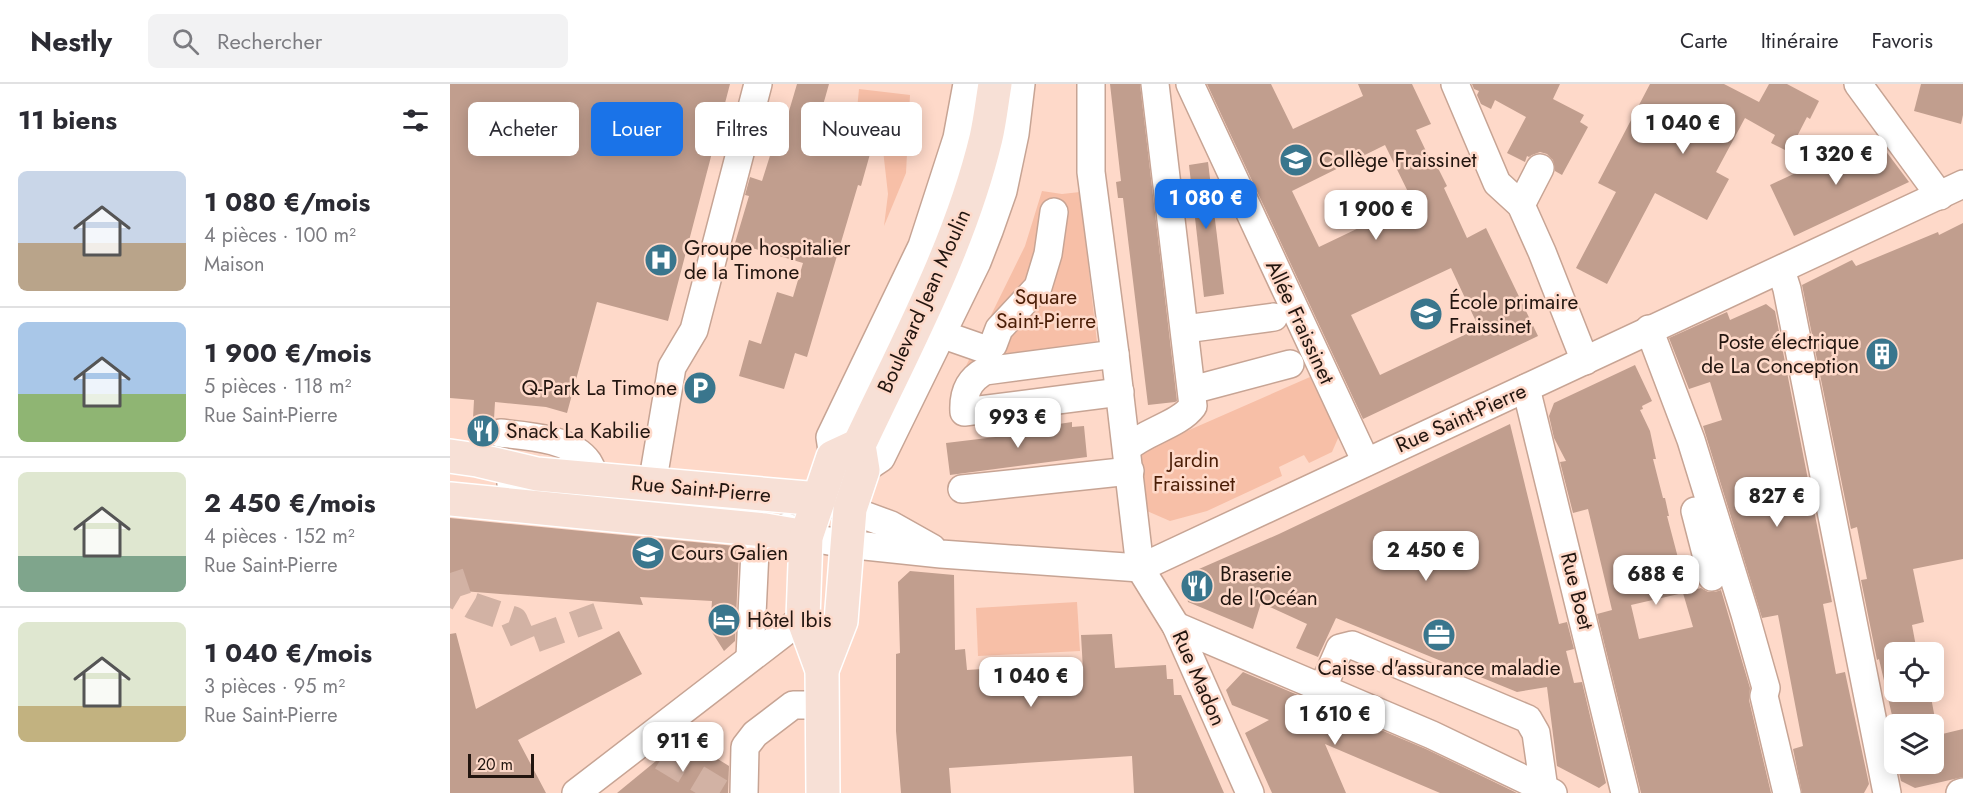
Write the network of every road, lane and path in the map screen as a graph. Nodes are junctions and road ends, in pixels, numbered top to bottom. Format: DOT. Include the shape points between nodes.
graph roads {
  1 [pos="758,84"];
  2 [pos="967,84"];
  3 [pos="995,84"];
  4 [pos="1021,84"];
  5 [pos="1090,84"];
  6 [pos="1155,84"];
  7 [pos="1190,84"];
  8 [pos="1455,84"];
  9 [pos="1858,84"];
  10 [pos="1540,168"];
  11 [pos="1951,189"];
  12 [pos="1521,205"];
  13 [pos="1054,212"];
  14 [pos="1781,270"];
  15 [pos="1274,317"];
  16 [pos="1185,329"];
  17 [pos="941,334"];
  18 [pos="1651,334"];
  19 [pos="1115,354"];
  20 [pos="1585,361"];
  21 [pos="1290,364"];
  22 [pos="1527,388"];
  23 [pos="1192,390"];
  24 [pos="1120,392"];
  25 [pos="500,433"];
  26 [pos="450,456"];
  27 [pos="852,457"];
  28 [pos="1128,459"];
  29 [pos="1366,462"];
  30 [pos="450,471"];
  31 [pos="596,479"];
  32 [pos="652,485"];
  33 [pos="962,489"];
  34 [pos="450,499"];
  35 [pos="819,499"];
  36 [pos="850,509"];
  37 [pos="756,529"];
  38 [pos="806,537"];
  39 [pos="846,544"];
  40 [pos="941,554"];
  41 [pos="1140,568"];
  42 [pos="1712,578"];
  43 [pos="803,618"];
  44 [pos="1176,626"];
  45 [pos="750,657"];
  46 [pos="822,670"];
  47 [pos="1323,687"];
  48 [pos="822,705"];
  49 [pos="1548,791"];
  50 [pos="576,793"];
  51 [pos="744,793"];
  52 [pos="823,793"];
  53 [pos="1250,793"];
  54 [pos="1625,793"];
  55 [pos="1788,793"];
  56 [pos="1887,793"];
  1 -- 32 [label="street" via="694,330 672,367"];
  2 -- 27 [label="street" via="957,138 925,236 830,436"];
  3 -- 27 [label="main road, Boulevard Jean Moulin" via="986,137 946,260"];
  4 -- 17 [label="street" via="1003,191 977,262"];
  5 -- 19 [label="street" via="1091,172"];
  6 -- 16 [label="street"];
  7 -- 29 [label="street, Allée Fraissinet"];
  8 -- 12 [label="street" via="1497,183"];
  9 -- 11 [label="street"];
  10 -- 12 [label="street"];
  11 -- 14 [label="street, Rue Saint-Pierre"];
  12 -- 20 [label="street"];
  13 -- 17 [label="street" via="1038,287 999,329 993,345 987,350"];
  14 -- 18 [label="street, Rue Saint-Pierre"];
  14 -- 56 [label="street"];
  15 -- 16 [label="street"];
  16 -- 23 [label="street"];
  17 -- 27 [label="street" via="881,458"];
  18 -- 20 [label="street, Rue Saint-Pierre"];
  18 -- 42 [label="street" via="1652,358"];
  18 -- 55 [label="street" via="1691,440 1746,614"];
  19 -- 24 [label="street"];
  19 -- 24 [label="street" via="984,371 967,387 964,412"];
  20 -- 22 [label="street, Rue Saint-Pierre"];
  21 -- 23 [label="street"];
  22 -- 29 [label="street, Rue Saint-Pierre"];
  22 -- 54 [label="street, Rue Boet"];
  23 -- 28 [label="street" via="1193,406 1187,414 1137,438"];
  24 -- 28 [label="street"];
  25 -- 31 [label="street" via="563,443 587,460"];
  26 -- 31 [label="main road, Rue Saint-Pierre" via="537,474"];
  27 -- 35 [label="main road, Boulevard Jean Moulin"];
  27 -- 36 [label="main road, Boulevard Jean Moulin"];
  28 -- 33 [label="street"];
  28 -- 41 [label="street"];
  29 -- 41 [label="street, Rue Saint-Pierre"];
  30 -- 38 [label="street" via="535,490 766,516"];
  31 -- 32 [label="main road, Rue Saint-Pierre"];
  32 -- 35 [label="main road, Rue Saint-Pierre"];
  34 -- 37 [label="main road, Rue Saint-Pierre"];
  35 -- 36 [label="street, Rue Saint-Pierre"];
  35 -- 38 [label="main road, Boulevard Jean Moulin"];
  36 -- 39 [label="main road, Boulevard Jean Moulin"];
  36 -- 40 [label="street, Rue Saint-Pierre" via="891,525"];
  37 -- 38 [label="main road, Rue Saint-Pierre"];
  37 -- 45 [label="street"];
  38 -- 39 [label="street, Rue Saint-Pierre"];
  38 -- 43 [label="main road, Boulevard Jean Moulin"];
  39 -- 40 [label="street, Rue Saint-Pierre"];
  39 -- 46 [label="main road, Boulevard Jean Moulin" via="841,621"];
  40 -- 41 [label="street, Rue Saint-Pierre"];
  41 -- 44 [label="street, Rue Madon"];
  43 -- 45 [label="street"];
  43 -- 46 [label="main road"];
  44 -- 47 [label="street"];
  44 -- 53 [label="street, Rue Madon"];
  45 -- 50 [label="street" via="658,746"];
  46 -- 48 [label="main road"];
  47 -- 49 [label="street"];
  47 -- 49 [label="street" via="1340,648 1352,645 1528,719 1536,733"];
  48 -- 51 [label="street" via="793,705 755,734 745,747"];
  48 -- 52 [label="main road"];
}
